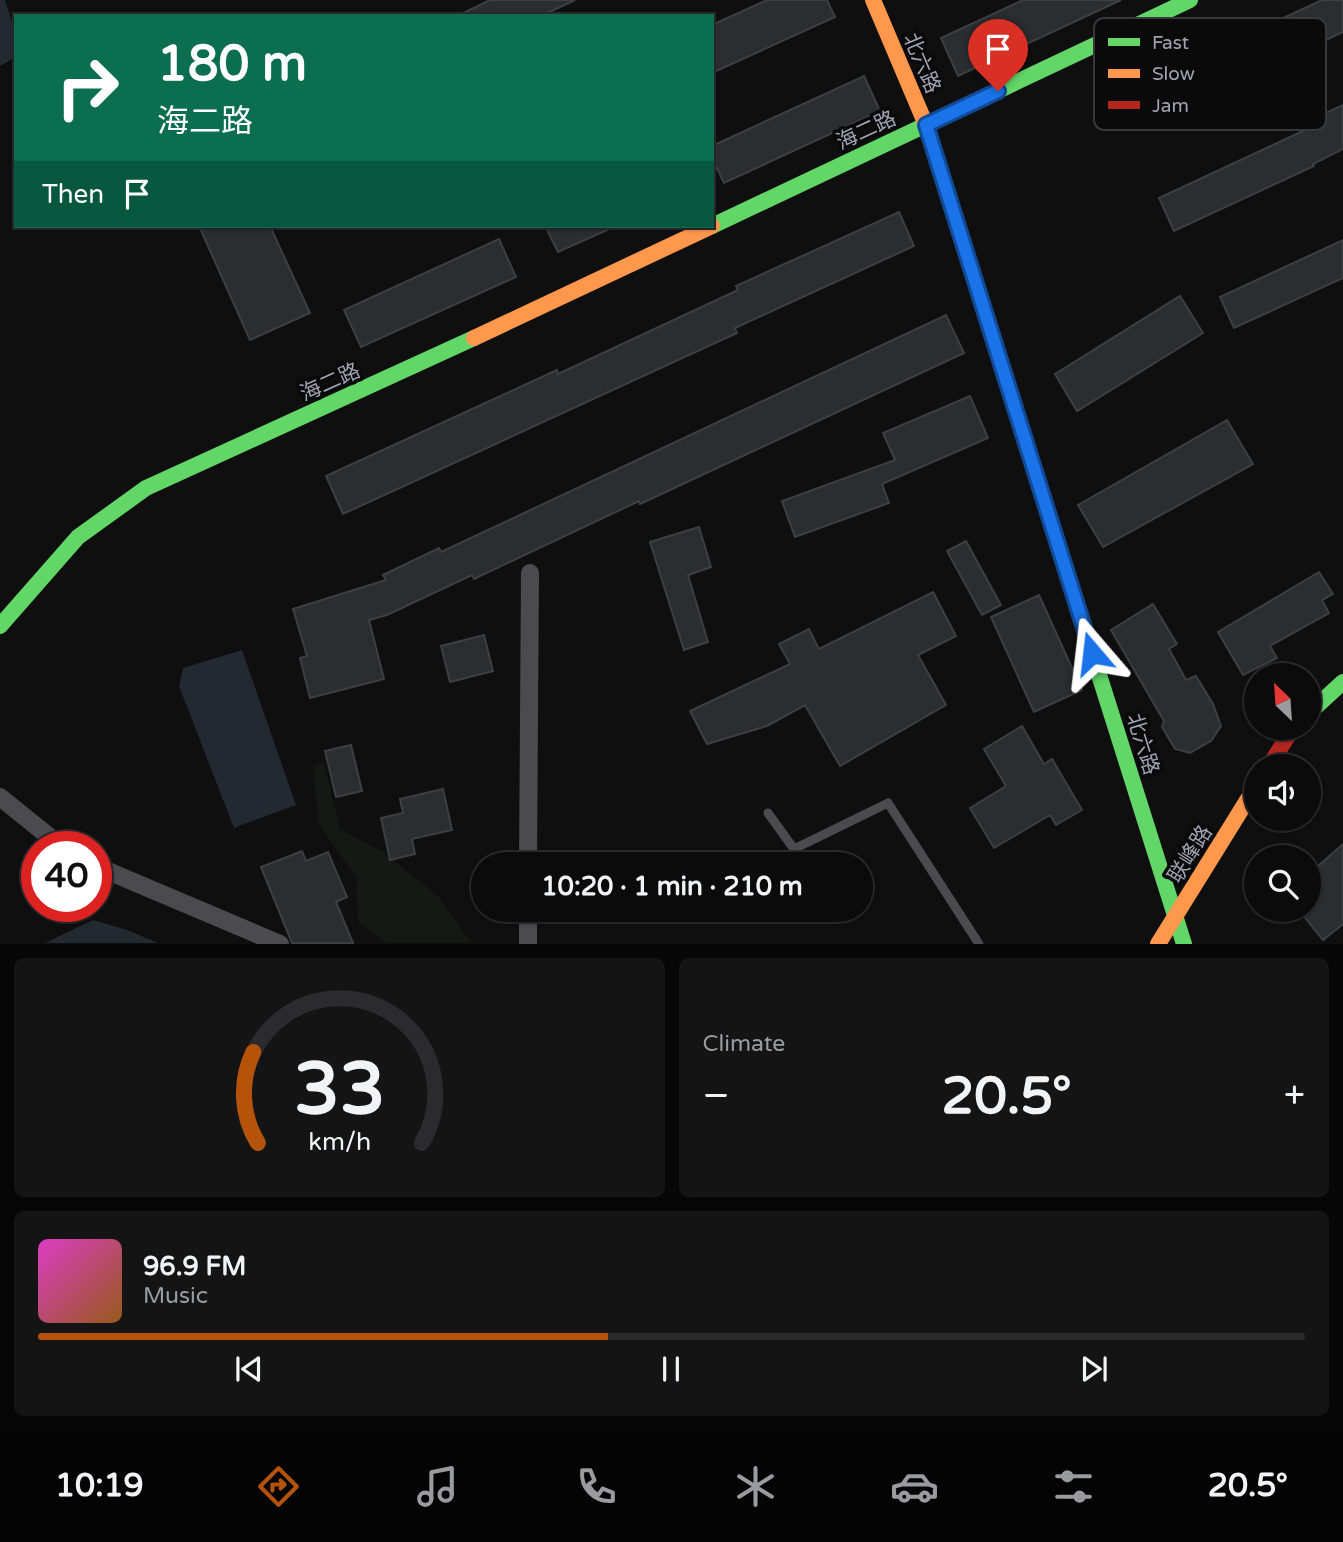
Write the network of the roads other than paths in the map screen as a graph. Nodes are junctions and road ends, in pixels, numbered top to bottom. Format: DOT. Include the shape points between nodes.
graph roads {
  1 [pos="873,0"];
  2 [pos="1190,0"];
  3 [pos="1152,18"];
  4 [pos="1094,45"];
  5 [pos="926,125"];
  6 [pos="714,225"];
  7 [pos="708,228"];
  8 [pos="530,573"];
  9 [pos="0,626"];
  10 [pos="1343,682"];
  11 [pos="1321,702"];
  12 [pos="0,797"];
  13 [pos="1244,805"];
  14 [pos="768,813"];
  15 [pos="42,831"];
  16 [pos="528,852"];
  17 [pos="112,873"];
  18 [pos="1175,916"];
  19 [pos="528,922"];
  20 [pos="280,943"];
  21 [pos="528,943"];
  22 [pos="979,943"];
  23 [pos="1158,943"];
  24 [pos="1184,943"];
  1 -- 5 [label="street, 北六路"];
  2 -- 3 [label="street, 海二路"];
  4 -- 5 [label="street, 海二路"];
  5 -- 6 [label="street, 海二路"];
  5 -- 18 [label="street, 北六路"];
  7 -- 9 [label="street, 海二路" via="146,488 78,537"];
  8 -- 16 [label="street"];
  10 -- 11 [label="street"];
  12 -- 15 [label="street"];
  13 -- 18 [label="street, 联峰路"];
  14 -- 22 [label="lane" via="794,849 888,803"];
  17 -- 20 [label="street"];
  18 -- 23 [label="street, 联峰路"];
  18 -- 24 [label="street, 北六路"];
  19 -- 21 [label="street"];
}
